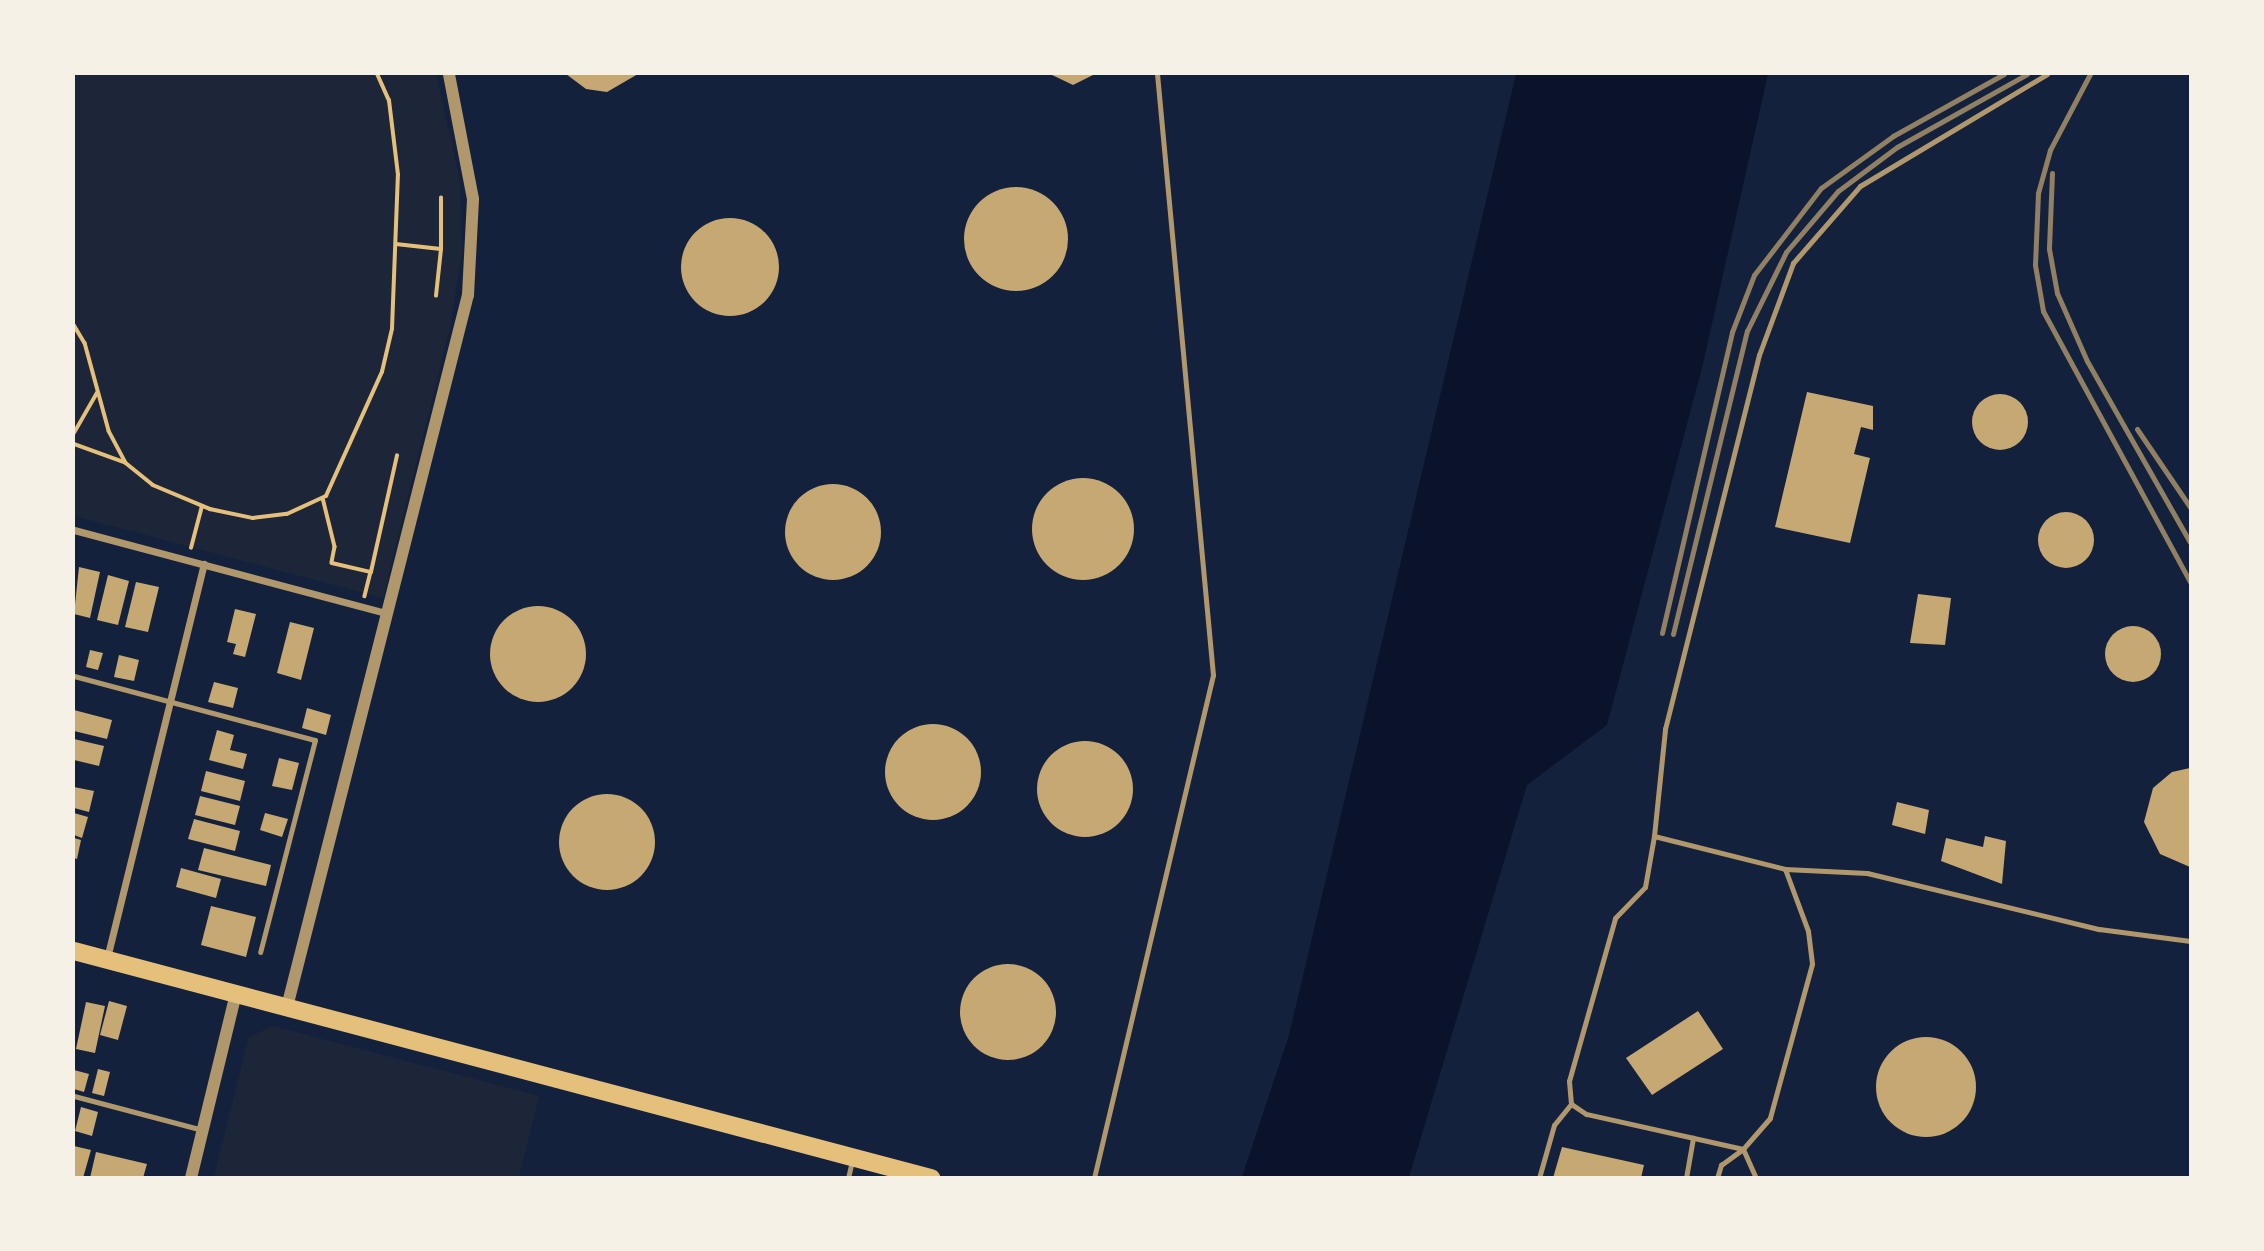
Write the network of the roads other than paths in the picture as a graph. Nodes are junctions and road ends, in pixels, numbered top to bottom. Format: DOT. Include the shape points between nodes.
graph roads {
  1 [pos="449,74"];
  2 [pos="1157,74"];
  3 [pos="2047,74"];
  4 [pos="74,530"];
  5 [pos="204,564"];
  6 [pos="390,614"];
  7 [pos="74,676"];
  8 [pos="171,702"];
  9 [pos="1654,836"];
  10 [pos="1785,869"];
  11 [pos="2190,941"];
  12 [pos="74,951"];
  13 [pos="260,952"];
  14 [pos="107,960"];
  15 [pos="236,994"];
  16 [pos="287,1007"];
  17 [pos="74,1096"];
  18 [pos="1571,1104"];
  19 [pos="203,1130"];
  20 [pos="1693,1138"];
  21 [pos="1744,1149"];
  22 [pos="853,1157"];
  23 [pos="191,1178"];
  24 [pos="848,1178"];
  25 [pos="931,1178"];
  26 [pos="1094,1178"];
  27 [pos="1539,1178"];
  28 [pos="1686,1178"];
  29 [pos="1717,1178"];
  30 [pos="1756,1178"];
  1 -- 6 [label="street" via="473,199 470,284"];
  2 -- 26 [label="lane" via="1213,675"];
  3 -- 9 [label="lane" via="1860,186 1793,263 1759,355 1665,729"];
  4 -- 5 [label="street"];
  5 -- 6 [label="street"];
  5 -- 8 [label="street"];
  6 -- 16 [label="street"];
  7 -- 8 [label="lane"];
  8 -- 13 [label="lane" via="315,740"];
  8 -- 14 [label="street"];
  9 -- 10 [label="lane"];
  9 -- 18 [label="lane" via="1645,887 1615,918 1569,1081"];
  10 -- 11 [label="lane" via="1867,873 2099,929"];
  10 -- 21 [label="lane" via="1808,931 1812,964 1770,1118"];
  12 -- 14 [label="main road"];
  14 -- 15 [label="main road"];
  15 -- 16 [label="main road"];
  15 -- 19 [label="street"];
  16 -- 22 [label="main road"];
  17 -- 19 [label="lane"];
  18 -- 20 [label="lane" via="1586,1114"];
  18 -- 27 [label="lane" via="1554,1125"];
  19 -- 23 [label="street"];
  20 -- 21 [label="lane"];
  20 -- 28 [label="lane"];
  21 -- 29 [label="lane" via="1721,1166"];
  21 -- 30 [label="lane"];
  22 -- 24 [label="lane"];
  22 -- 25 [label="main road"];
}
